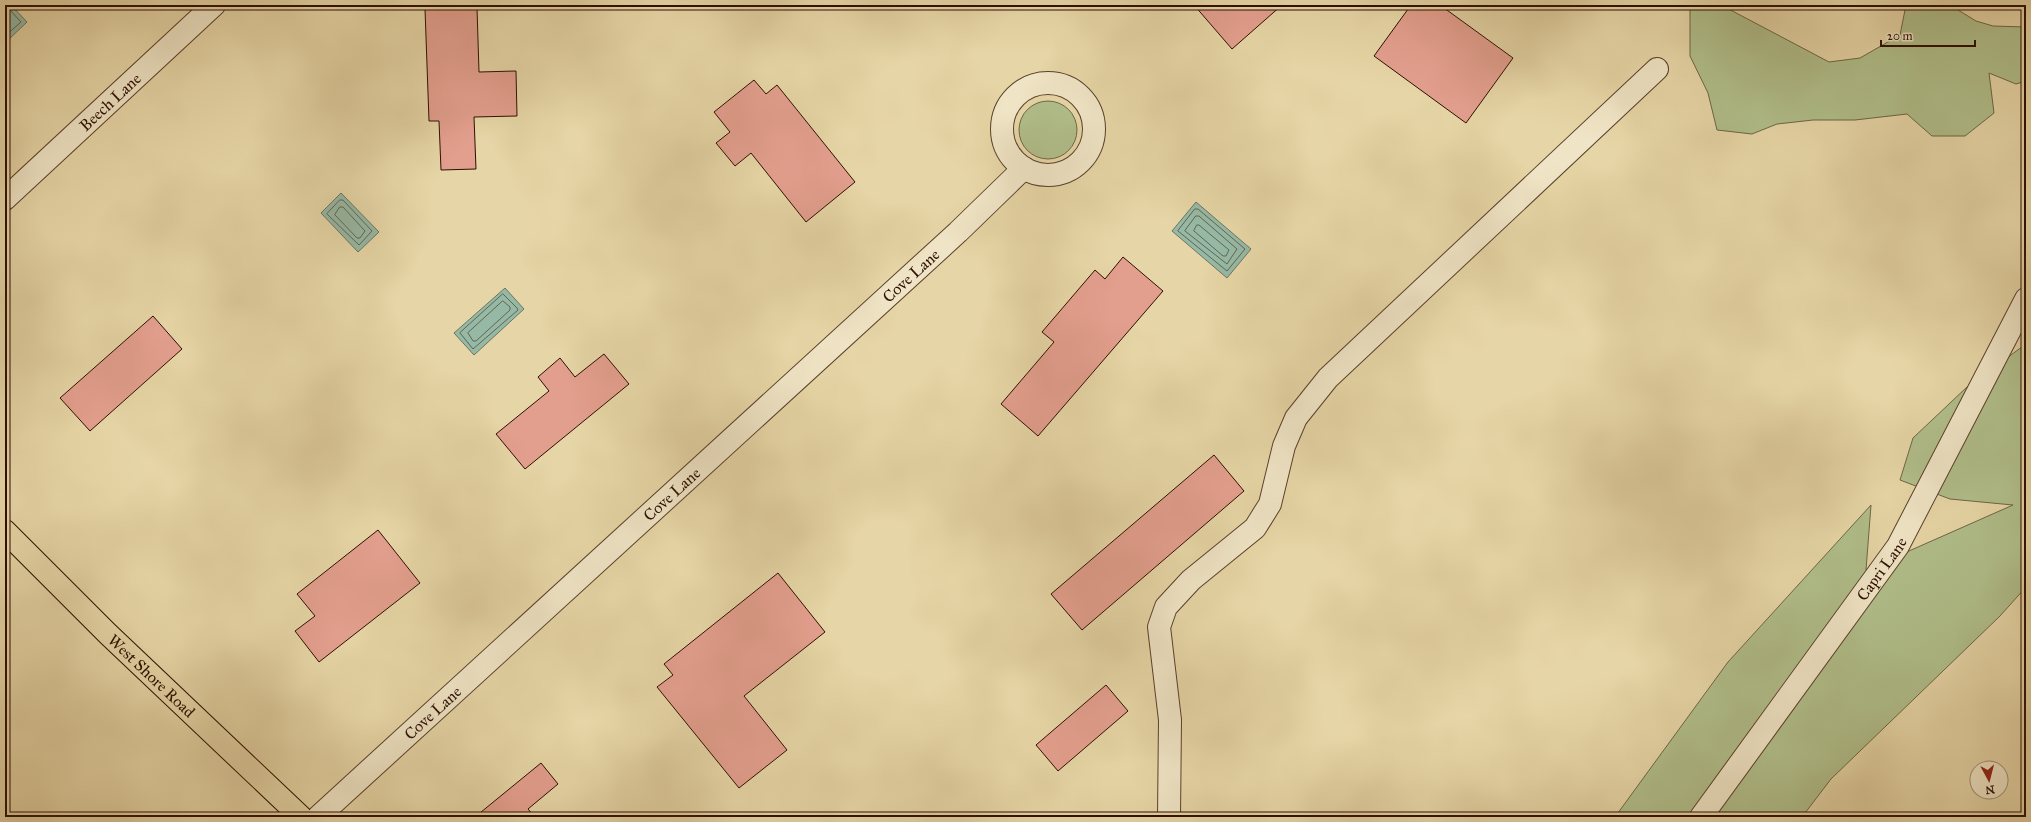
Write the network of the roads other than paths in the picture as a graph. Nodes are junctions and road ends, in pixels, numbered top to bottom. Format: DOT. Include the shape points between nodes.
graph roads {
  1 [pos="214,5"];
  2 [pos="1657,69"];
  3 [pos="1024,168"];
  4 [pos="5,199"];
  5 [pos="2026,299"];
  6 [pos="5,531"];
  7 [pos="301,817"];
  8 [pos="318,817"];
  9 [pos="1169,817"];
  10 [pos="1701,817"];
  1 -- 4 [label="street, Beech Lane"];
  2 -- 9 [label="street" via="1328,378 1296,418 1284,446 1270,504 1254,528 1191,580 1166,607 1159,627 1170,720"];
  3 -- 3 [label="street" via="1038,174 1054,175 1069,170 1081,161 1090,148 1094,134 1093,118 1087,104 1076,92 1048,83 1034,85 1020,92 1010,103 1003,117 1002,132 1005,146 1012,159"];
  3 -- 8 [label="street, Cove Lane" via="952,237"];
  5 -- 10 [label="street, Capri Lane" via="1898,546"];
  6 -- 7 [label="main road, West Shore Road" via="114,640"];
}
